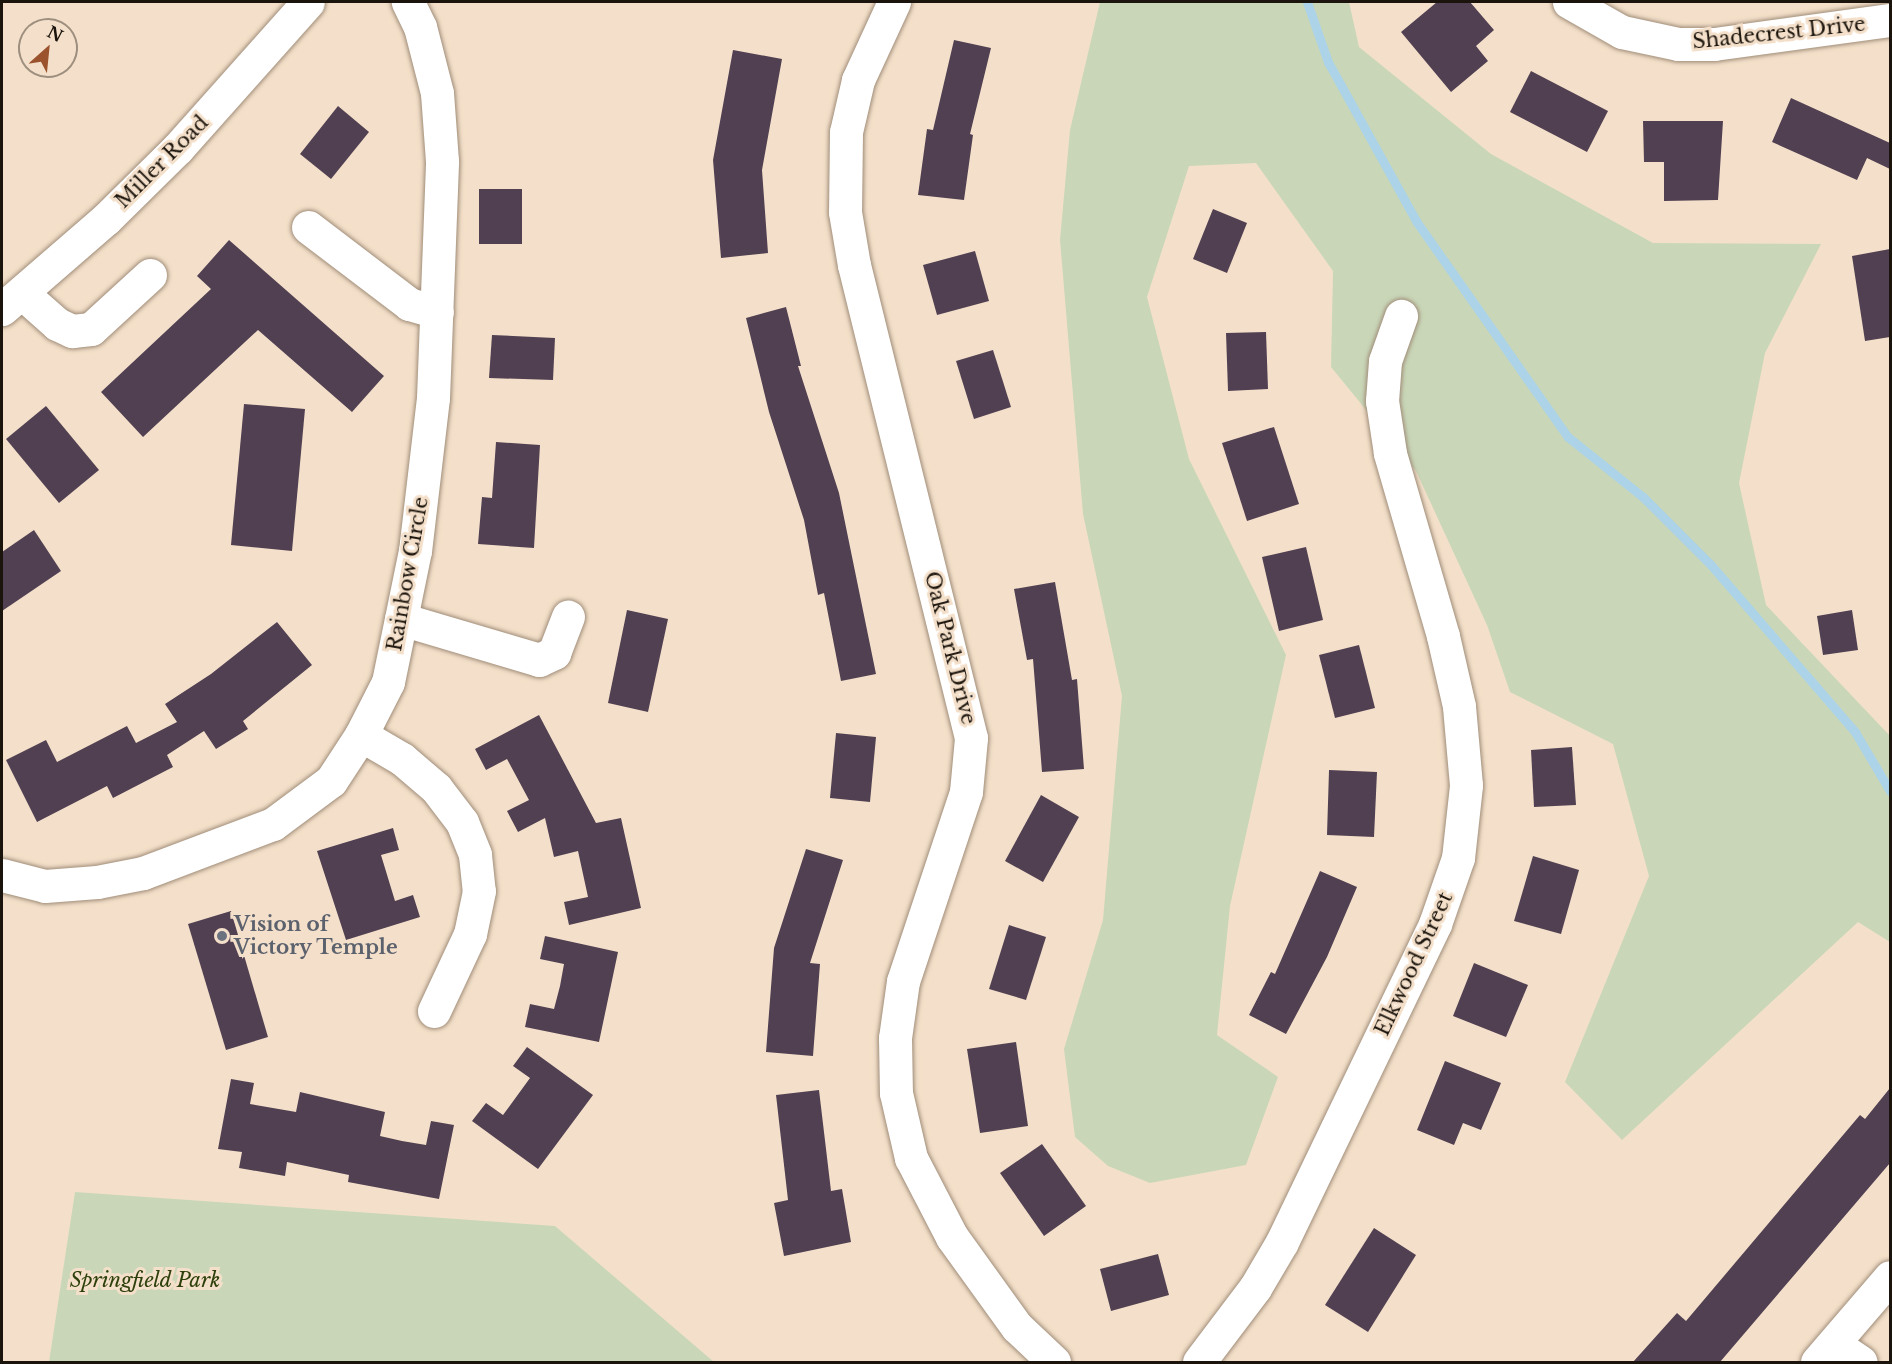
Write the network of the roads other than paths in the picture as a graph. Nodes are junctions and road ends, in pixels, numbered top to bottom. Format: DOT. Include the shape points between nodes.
graph roads {
  1 [pos="308,2"];
  2 [pos="408,2"];
  3 [pos="894,2"];
  4 [pos="1569,2"];
  5 [pos="1890,20"];
  6 [pos="308,227"];
  7 [pos="150,274"];
  8 [pos="12,301"];
  9 [pos="436,312"];
  10 [pos="1401,316"];
  11 [pos="567,617"];
  12 [pos="401,619"];
  13 [pos="361,735"];
  14 [pos="2,875"];
  15 [pos="434,1011"];
  16 [pos="1890,1277"];
  17 [pos="1825,1353"];
  18 [pos="1054,1362"];
  19 [pos="1199,1362"];
  20 [pos="1861,1362"];
  1 -- 8 [label="street, Miller Road" via="178,148"];
  2 -- 9 [label="street, Rainbow Circle" via="429,56 441,124"];
  3 -- 18 [label="street, Oak Park Drive" via="858,80 846,132 844,212 971,738 966,792 903,981 895,1038 896,1093 911,1158 952,1237 1017,1327"];
  4 -- 5 [label="street, Shadecrest Drive" via="1622,32 1678,44 1714,44"];
  6 -- 9 [label="street" via="409,304"];
  7 -- 8 [label="street" via="91,329 72,331"];
  9 -- 12 [label="street, Rainbow Circle" via="432,410 415,551"];
  10 -- 19 [label="street, Elkwood Street" via="1385,361 1382,400 1390,453 1459,706 1466,785 1458,858 1435,924 1293,1220 1255,1288"];
  11 -- 12 [label="street" via="554,653 539,660"];
  12 -- 13 [label="street, Rainbow Circle" via="391,671"];
  13 -- 14 [label="street, Rainbow Circle" via="331,781 273,824 143,873 97,882 45,886"];
  13 -- 15 [label="street" via="402,759 436,788 462,822 475,855 479,891 470,934"];
  16 -- 17 [label="street"];
  17 -- 20 [label="street"];
}
